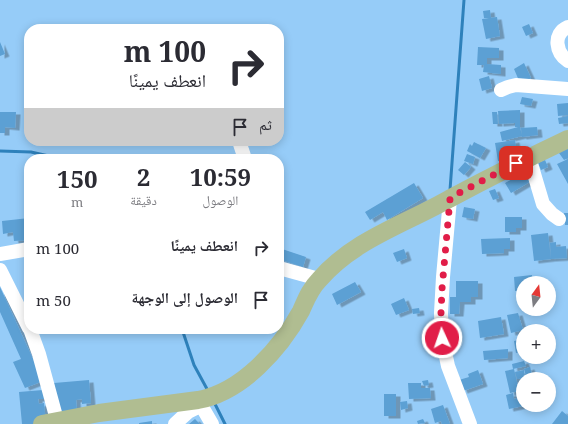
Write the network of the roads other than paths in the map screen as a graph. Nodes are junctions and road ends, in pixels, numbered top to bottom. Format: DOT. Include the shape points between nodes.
graph roads {
  1 [pos="568,27"];
  2 [pos="568,61"];
  3 [pos="568,89"];
  4 [pos="502,90"];
  5 [pos="568,139"];
  6 [pos="529,157"];
  7 [pos="450,199"];
  8 [pos="559,219"];
  9 [pos="24,250"];
  10 [pos="0,254"];
  11 [pos="284,269"];
  12 [pos="0,270"];
  13 [pos="319,279"];
  14 [pos="24,318"];
  15 [pos="32,334"];
  16 [pos="200,402"];
  17 [pos="49,422"];
  18 [pos="175,424"];
  19 [pos="212,424"];
  20 [pos="470,424"];
  1 -- 2 [label="street" via="560,33 557,44 558,51"];
  3 -- 4 [label="street" via="516,85"];
  5 -- 6 [label="main road"];
  6 -- 7 [label="main road"];
  6 -- 8 [label="street" via="543,204"];
  7 -- 13 [label="main road" via="359,246"];
  7 -- 20 [label="street" via="443,277 442,338 451,376"];
  9 -- 10 [label="street"];
  11 -- 13 [label="street"];
  12 -- 14 [label="street"];
  13 -- 16 [label="main road" via="273,352 228,389"];
  15 -- 17 [label="street" via="40,354"];
  16 -- 17 [label="main road" via="99,413"];
  16 -- 18 [label="street"];
  16 -- 19 [label="street"];
}
